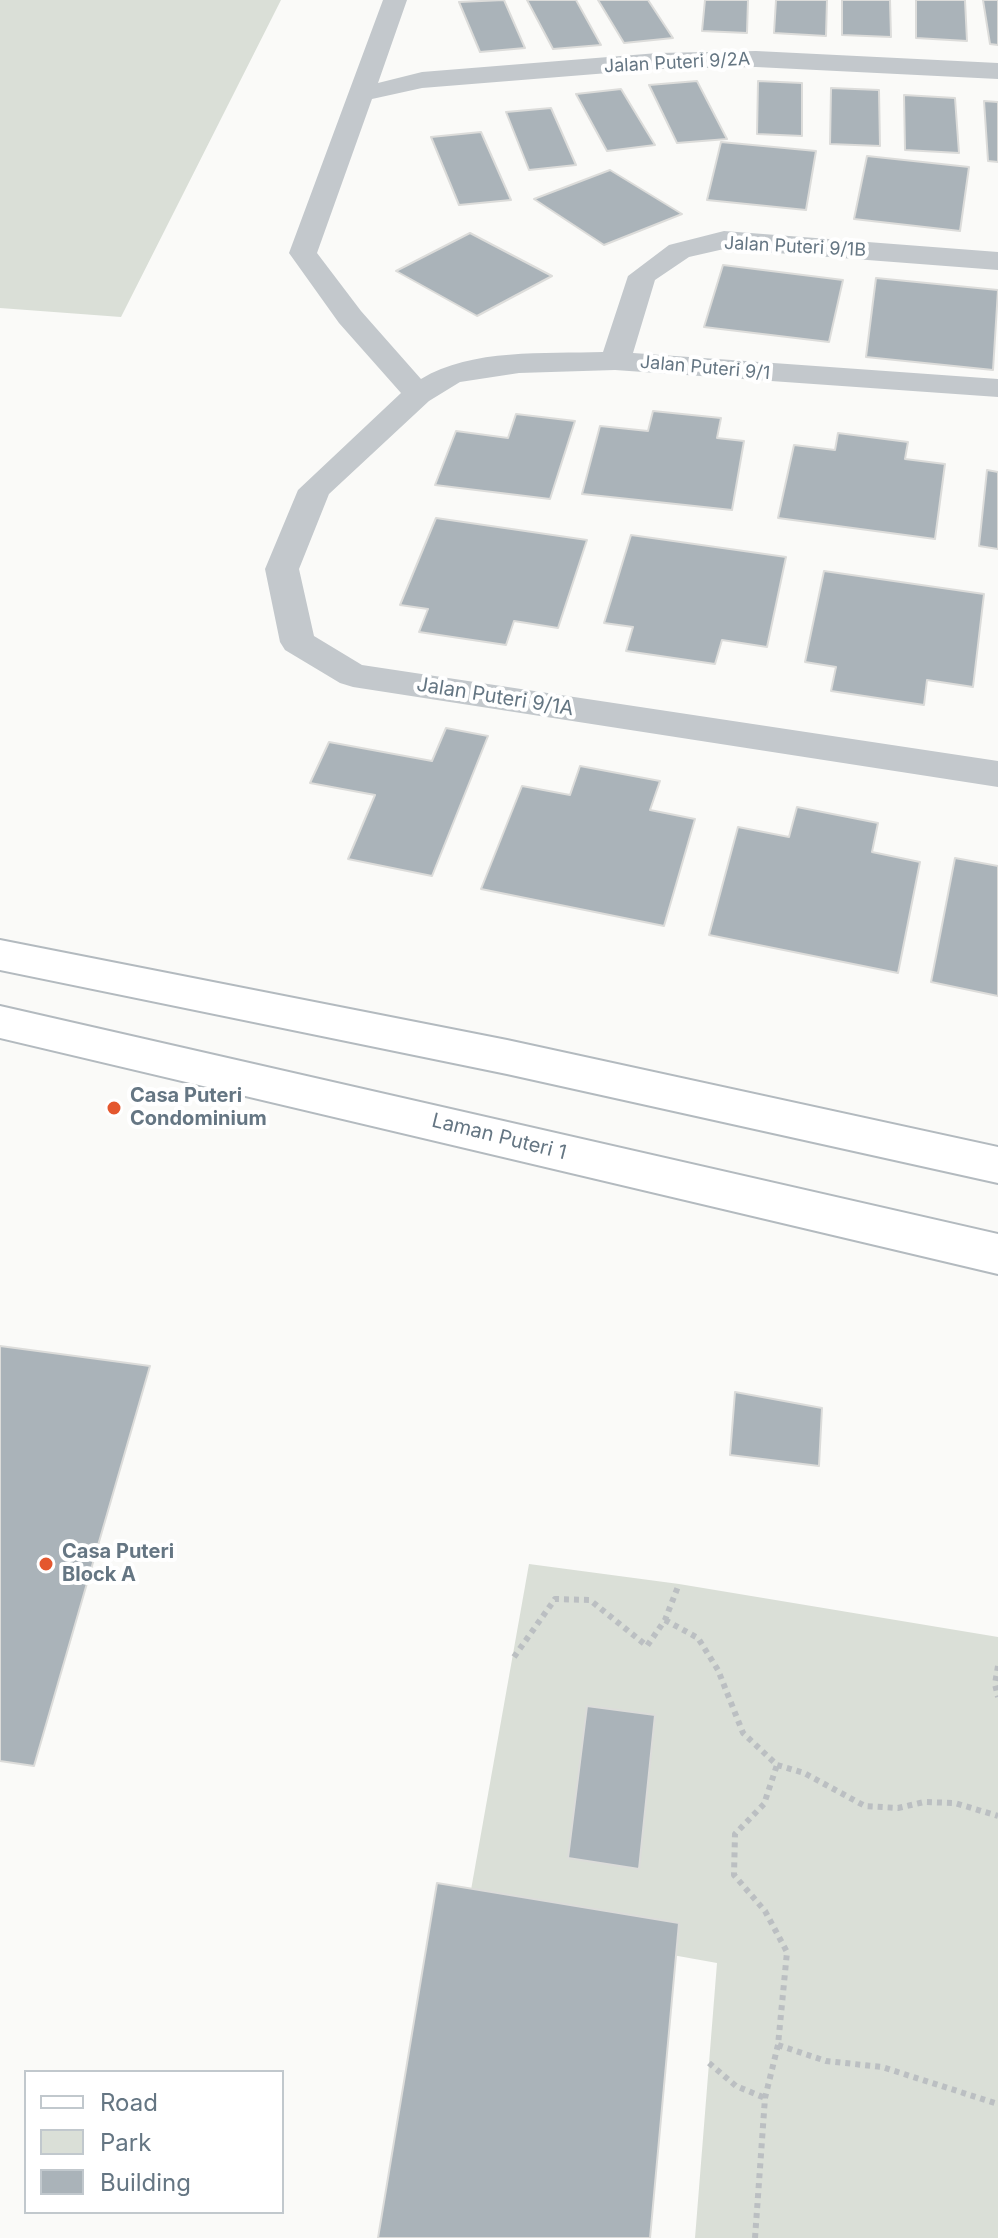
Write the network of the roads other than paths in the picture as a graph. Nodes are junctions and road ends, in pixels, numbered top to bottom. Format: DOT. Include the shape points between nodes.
graph roads {
  1 [pos="395,0"];
  2 [pos="998,71"];
  3 [pos="358,95"];
  4 [pos="998,261"];
  5 [pos="615,361"];
  6 [pos="998,388"];
  7 [pos="418,394"];
  8 [pos="998,774"];
  9 [pos="0,955"];
  10 [pos="0,1022"];
  11 [pos="998,1165"];
  12 [pos="998,1254"];
  1 -- 3 [label="street"];
  2 -- 3 [label="street, Jalan Puteri 9/2A" via="756,59 658,61 422,80"];
  3 -- 7 [label="street" via="303,253 350,317"];
  4 -- 5 [label="street, Jalan Puteri 9/1B" via="724,240 679,251 642,276"];
  5 -- 6 [label="street, Jalan Puteri 9/1"];
  5 -- 7 [label="street, Jalan Puteri 9/1" via="519,364 451,374"];
  7 -- 8 [label="street, Jalan Puteri 9/1A" via="314,490 282,569 298,642 353,675"];
  9 -- 11 [label="main road" via="507,1057"];
  10 -- 12 [label="main road, Laman Puteri 1"];
}
